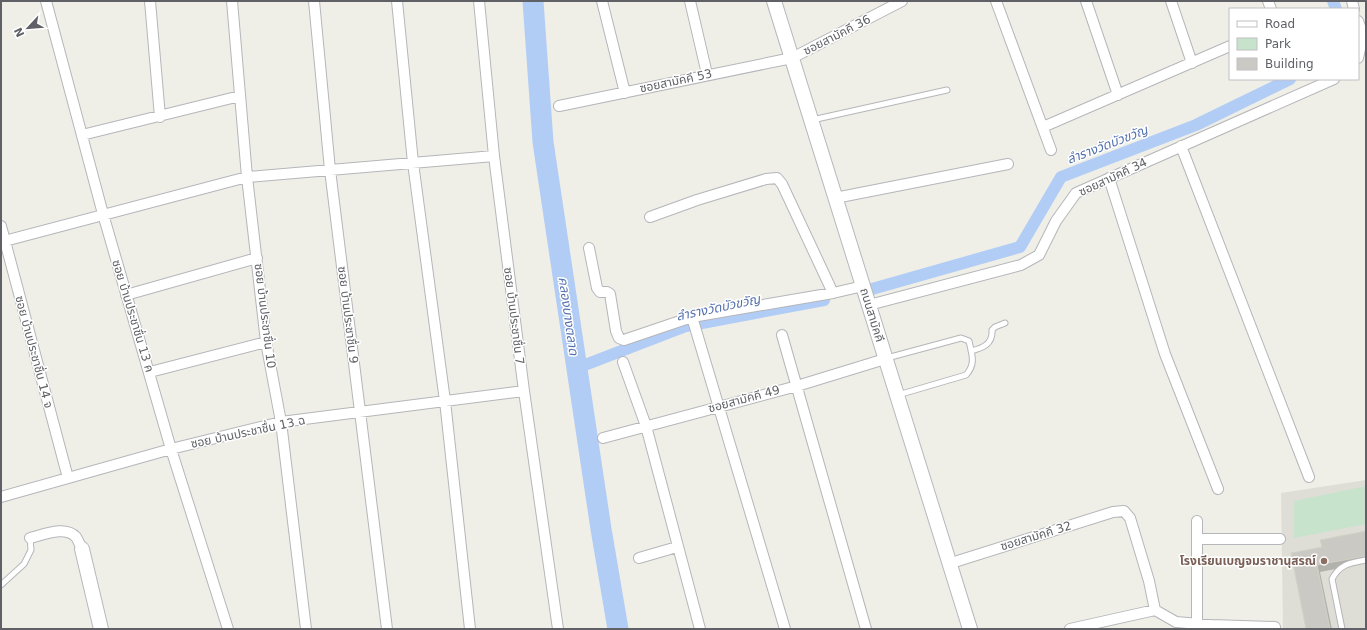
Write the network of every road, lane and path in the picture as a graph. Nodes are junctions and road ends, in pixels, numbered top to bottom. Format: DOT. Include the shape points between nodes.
graph roads {
  1 [pos="46,1"];
  2 [pos="150,1"];
  3 [pos="232,1"];
  4 [pos="314,1"];
  5 [pos="397,1"];
  6 [pos="480,1"];
  7 [pos="602,1"];
  8 [pos="690,1"];
  9 [pos="774,1"];
  10 [pos="902,1"];
  11 [pos="996,1"];
  12 [pos="1086,1"];
  13 [pos="1172,1"];
  14 [pos="1359,24"];
  15 [pos="1229,46"];
  16 [pos="1359,53"];
  17 [pos="792,58"];
  18 [pos="1192,63"];
  19 [pos="707,74"];
  20 [pos="1332,80"];
  21 [pos="947,90"];
  22 [pos="625,92"];
  23 [pos="1118,95"];
  24 [pos="240,96"];
  25 [pos="559,106"];
  26 [pos="160,117"];
  27 [pos="812,120"];
  28 [pos="1043,127"];
  29 [pos="82,135"];
  30 [pos="1181,146"];
  31 [pos="1051,150"];
  32 [pos="494,156"];
  33 [pos="413,163"];
  34 [pos="1008,164"];
  35 [pos="330,170"];
  36 [pos="247,177"];
  37 [pos="1109,178"];
  38 [pos="835,198"];
  39 [pos="103,214"];
  40 [pos="650,217"];
  41 [pos="1,226"];
  42 [pos="3,241"];
  43 [pos="589,248"];
  44 [pos="257,258"];
  45 [pos="863,286"];
  46 [pos="833,293"];
  47 [pos="126,295"];
  48 [pos="869,305"];
  49 [pos="692,318"];
  50 [pos="1005,323"];
  51 [pos="782,335"];
  52 [pos="266,342"];
  53 [pos="971,351"];
  54 [pos="885,359"];
  55 [pos="622,362"];
  56 [pos="150,372"];
  57 [pos="797,386"];
  58 [pos="524,391"];
  59 [pos="897,395"];
  60 [pos="445,401"];
  61 [pos="719,406"];
  62 [pos="361,412"];
  63 [pos="281,422"];
  64 [pos="646,426"];
  65 [pos="603,438"];
  66 [pos="171,449"];
  67 [pos="1309,477"];
  68 [pos="68,478"];
  69 [pos="1218,488"];
  70 [pos="1,496"];
  71 [pos="1197,521"];
  72 [pos="30,538"];
  73 [pos="1198,538"];
  74 [pos="1280,539"];
  75 [pos="677,548"];
  76 [pos="82,549"];
  77 [pos="639,558"];
  78 [pos="1366,560"];
  79 [pos="948,564"];
  80 [pos="1,585"];
  81 [pos="1155,610"];
  82 [pos="1197,624"];
  83 [pos="1275,626"];
  84 [pos="101,629"];
  85 [pos="228,629"];
  86 [pos="306,629"];
  87 [pos="387,629"];
  88 [pos="470,629"];
  89 [pos="558,629"];
  90 [pos="700,629"];
  91 [pos="785,629"];
  92 [pos="866,629"];
  93 [pos="970,629"];
  94 [pos="1070,629"];
  95 [pos="1342,629"];
  1 -- 29 [label="street, ซอย บ้านประชาชื่น 13 ค"];
  2 -- 26 [label="street"];
  3 -- 24 [label="street, ซอย บ้านประชาชื่น 10"];
  4 -- 35 [label="street, ซอย บ้านประชาชื่น 9"];
  5 -- 33 [label="street"];
  6 -- 32 [label="street, ซอย บ้านประชาชื่น 7"];
  7 -- 22 [label="street"];
  8 -- 19 [label="street"];
  9 -- 17 [label="main road, ถนนสามัคคี"];
  10 -- 17 [label="street, ซอยสามัคคี 36"];
  11 -- 28 [label="street"];
  12 -- 23 [label="street"];
  13 -- 18 [label="street"];
  14 -- 16 [label="street" via="1363,35"];
  15 -- 18 [label="street"];
  17 -- 19 [label="street, ซอยสามัคคี 53"];
  17 -- 27 [label="main road, ถนนสามัคคี"];
  18 -- 23 [label="street"];
  19 -- 22 [label="street, ซอยสามัคคี 53"];
  20 -- 30 [label="street, ซอยสามัคคี 34"];
  21 -- 27 [label="lane"];
  22 -- 25 [label="street, ซอยสามัคคี 53"];
  23 -- 28 [label="street"];
  24 -- 26 [label="street"];
  24 -- 36 [label="street, ซอย บ้านประชาชื่น 10"];
  26 -- 29 [label="street"];
  27 -- 38 [label="main road, ถนนสามัคคี"];
  28 -- 31 [label="street"];
  29 -- 39 [label="street, ซอย บ้านประชาชื่น 13 ค"];
  30 -- 37 [label="street, ซอยสามัคคี 34"];
  30 -- 67 [label="street"];
  32 -- 33 [label="street"];
  32 -- 58 [label="street, ซอย บ้านประชาชื่น 7"];
  33 -- 35 [label="street"];
  33 -- 60 [label="street"];
  34 -- 38 [label="street"];
  35 -- 36 [label="street"];
  35 -- 62 [label="street, ซอย บ้านประชาชื่น 9"];
  36 -- 39 [label="street"];
  36 -- 44 [label="street, ซอย บ้านประชาชื่น 10"];
  37 -- 48 [label="street, ซอยสามัคคี 34" via="1076,193 1056,221 1039,255 1021,265"];
  37 -- 69 [label="street" via="1165,354"];
  38 -- 45 [label="main road, ถนนสามัคคี"];
  39 -- 42 [label="street"];
  39 -- 47 [label="street, ซอย บ้านประชาชื่น 13 ค"];
  40 -- 46 [label="street" via="697,200 777,178"];
  41 -- 42 [label="street, ซอย บ้านประชาชื่น 14 จ"];
  42 -- 68 [label="street, ซอย บ้านประชาชื่น 14 จ"];
  43 -- 49 [label="street" via="597,288 600,292 610,294 619,338 624,340"];
  44 -- 47 [label="street"];
  44 -- 52 [label="street, ซอย บ้านประชาชื่น 10"];
  45 -- 46 [label="street"];
  45 -- 48 [label="main road, ถนนสามัคคี"];
  46 -- 49 [label="street"];
  47 -- 56 [label="street, ซอย บ้านประชาชื่น 13 ค"];
  48 -- 54 [label="main road, ถนนสามัคคี"];
  49 -- 61 [label="street"];
  50 -- 53 [label="lane" via="992,330 993,336 989,344"];
  51 -- 57 [label="street"];
  52 -- 56 [label="street"];
  52 -- 63 [label="street, ซอย บ้านประชาชื่น 10"];
  53 -- 54 [label="lane" via="968,341 961,338"];
  53 -- 59 [label="lane" via="974,361 966,376"];
  54 -- 57 [label="street, ซอยสามัคคี 49"];
  54 -- 59 [label="main road, ถนนสามัคคี"];
  55 -- 64 [label="street"];
  56 -- 66 [label="street, ซอย บ้านประชาชื่น 13 ค"];
  57 -- 61 [label="street, ซอยสามัคคี 49"];
  57 -- 92 [label="street"];
  58 -- 60 [label="street, ซอย บ้านประชาชื่น 13 ฉ"];
  58 -- 89 [label="street, ซอย บ้านประชาชื่น 7"];
  59 -- 79 [label="main road, ถนนสามัคคี"];
  60 -- 62 [label="street, ซอย บ้านประชาชื่น 13 ฉ"];
  60 -- 88 [label="street"];
  61 -- 64 [label="street, ซอยสามัคคี 49"];
  61 -- 91 [label="street"];
  62 -- 63 [label="street, ซอย บ้านประชาชื่น 13 ฉ"];
  62 -- 87 [label="street, ซอย บ้านประชาชื่น 9"];
  63 -- 66 [label="street, ซอย บ้านประชาชื่น 13 ฉ"];
  63 -- 86 [label="street, ซอย บ้านประชาชื่น 10"];
  64 -- 65 [label="street, ซอยสามัคคี 49"];
  64 -- 75 [label="street"];
  66 -- 68 [label="street, ซอย บ้านประชาชื่น 13 ฉ"];
  66 -- 85 [label="street, ซอย บ้านประชาชื่น 13 ค"];
  68 -- 70 [label="street, ซอย บ้านประชาชื่น 13 ฉ"];
  71 -- 73 [label="street"];
  72 -- 76 [label="street" via="56,531 68,533 75,537"];
  72 -- 80 [label="lane" via="31,550 24,564"];
  73 -- 74 [label="street"];
  73 -- 82 [label="street"];
  75 -- 77 [label="street"];
  75 -- 90 [label="street"];
  76 -- 84 [label="main road"];
  78 -- 95 [label="lane" via="1337,569 1332,578"];
  79 -- 81 [label="street, ซอยสามัคคี 32" via="1113,512 1124,511 1130,518"];
  79 -- 93 [label="main road, ถนนสามัคคี"];
  81 -- 82 [label="street" via="1176,622"];
  81 -- 94 [label="street"];
  82 -- 83 [label="street"];
}
